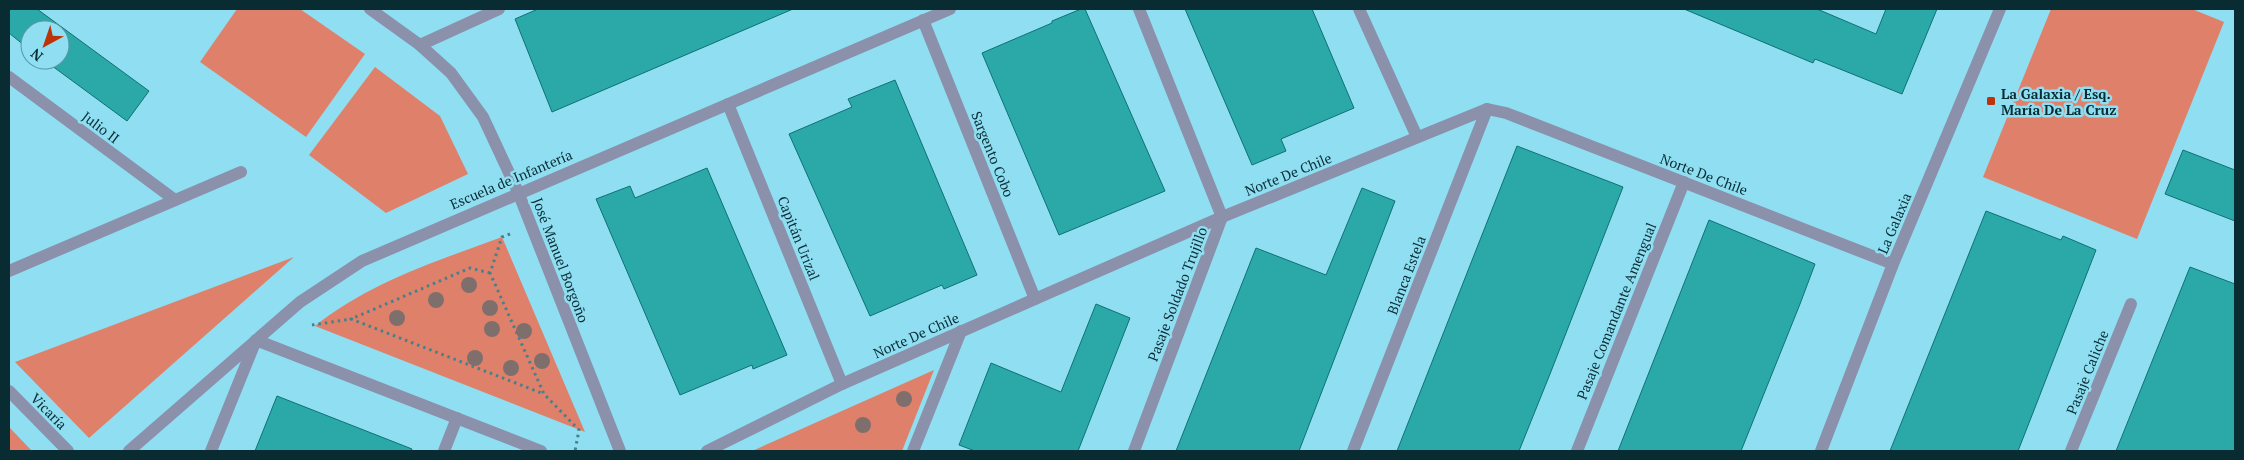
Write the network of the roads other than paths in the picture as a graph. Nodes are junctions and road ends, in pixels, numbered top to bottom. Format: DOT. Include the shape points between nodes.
graph roads {
  1 [pos="370,9"];
  2 [pos="499,9"];
  3 [pos="950,9"];
  4 [pos="1139,9"];
  5 [pos="1359,9"];
  6 [pos="2000,9"];
  7 [pos="923,20"];
  8 [pos="420,45"];
  9 [pos="9,77"];
  10 [pos="728,104"];
  11 [pos="1487,109"];
  12 [pos="1417,137"];
  13 [pos="241,172"];
  14 [pos="1684,182"];
  15 [pos="518,192"];
  16 [pos="175,200"];
  17 [pos="1222,217"];
  18 [pos="1894,264"];
  19 [pos="9,271"];
  20 [pos="1035,299"];
  21 [pos="2131,304"];
  22 [pos="961,331"];
  23 [pos="256,340"];
  24 [pos="842,384"];
  25 [pos="9,391"];
  26 [pos="457,418"];
  27 [pos="68,451"];
  28 [pos="129,451"];
  29 [pos="211,451"];
  30 [pos="444,451"];
  31 [pos="542,451"];
  32 [pos="620,451"];
  33 [pos="707,451"];
  34 [pos="913,451"];
  35 [pos="1134,451"];
  36 [pos="1353,451"];
  37 [pos="1577,451"];
  38 [pos="1821,451"];
  39 [pos="2071,451"];
  1 -- 8 [label="street, José Manuel Borgoño"];
  2 -- 8 [label="street"];
  3 -- 7 [label="street, Escuela de Infantería"];
  4 -- 17 [label="street, Pasaje Soldado Trujillo"];
  5 -- 12 [label="street"];
  6 -- 18 [label="street, La Galaxia"];
  7 -- 10 [label="street, Escuela de Infantería"];
  7 -- 20 [label="street, Sargento Cobo"];
  8 -- 15 [label="street, José Manuel Borgoño" via="451,73 483,117"];
  9 -- 16 [label="street, Julio II"];
  10 -- 15 [label="street, Escuela de Infantería"];
  10 -- 24 [label="street, Capitán Urizal"];
  11 -- 12 [label="street, Norte De Chile"];
  11 -- 14 [label="street, Norte De Chile" via="1506,113"];
  11 -- 36 [label="street, Blanca Estela"];
  12 -- 17 [label="street, Norte De Chile"];
  13 -- 16 [label="street"];
  14 -- 18 [label="street, Norte De Chile"];
  14 -- 37 [label="street, Pasaje Comandante Amengual"];
  15 -- 23 [label="street, Escuela de Infantería" via="362,261 300,302"];
  15 -- 32 [label="street, José Manuel Borgoño"];
  16 -- 19 [label="street"];
  17 -- 20 [label="street, Norte De Chile"];
  17 -- 35 [label="street, Pasaje Soldado Trujillo"];
  18 -- 38 [label="street, La Galaxia"];
  20 -- 22 [label="street, Norte De Chile"];
  21 -- 39 [label="street, Pasaje Caliche"];
  22 -- 24 [label="street, Norte De Chile"];
  22 -- 34 [label="street"];
  23 -- 26 [label="street"];
  23 -- 28 [label="street, Escuela de Infantería"];
  23 -- 29 [label="street"];
  24 -- 33 [label="street, Norte De Chile"];
  25 -- 27 [label="street, Vicaría"];
  26 -- 30 [label="street"];
  26 -- 31 [label="street"];
}
